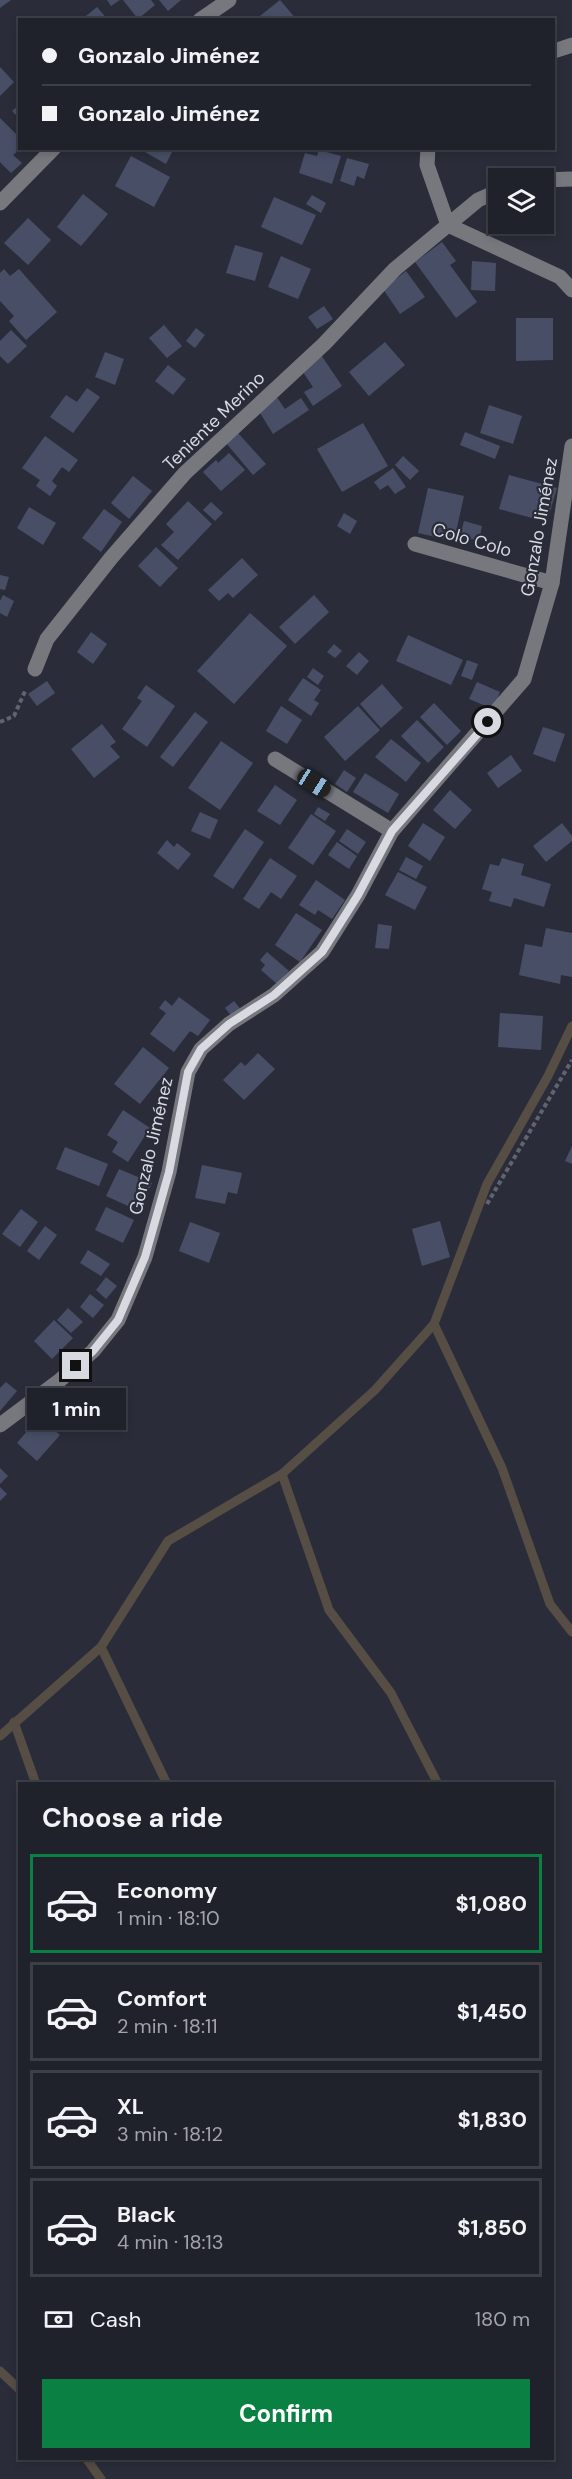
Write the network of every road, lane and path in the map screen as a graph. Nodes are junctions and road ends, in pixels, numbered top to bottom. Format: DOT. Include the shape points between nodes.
graph roads {
  1 [pos="229,0"];
  2 [pos="203,18"];
  3 [pos="572,45"];
  4 [pos="555,51"];
  5 [pos="52,150"];
  6 [pos="428,150"];
  7 [pos="572,179"];
  8 [pos="554,180"];
  9 [pos="488,196"];
  10 [pos="0,203"];
  11 [pos="448,225"];
  12 [pos="572,290"];
  13 [pos="572,446"];
  14 [pos="415,544"];
  15 [pos="552,583"];
  16 [pos="35,669"];
  17 [pos="0,722"];
  18 [pos="275,759"];
  19 [pos="392,831"];
  20 [pos="572,1060"];
  21 [pos="487,1204"];
  22 [pos="0,1425"];
  1 -- 2 [label="street"];
  3 -- 4 [label="street"];
  5 -- 10 [label="street"];
  6 -- 11 [label="street" via="427,165"];
  7 -- 8 [label="street"];
  9 -- 11 [label="street, Teniente Merino"];
  11 -- 12 [label="street" via="560,277"];
  11 -- 16 [label="street, Teniente Merino" via="396,269 324,344 185,473 47,639"];
  13 -- 15 [label="street, Gonzalo Jiménez"];
  14 -- 15 [label="street, Colo Colo"];
  15 -- 19 [label="street, Gonzalo Jiménez" via="524,679"];
  16 -- 17 [label="path" via="14,716"];
  18 -- 19 [label="street"];
  19 -- 22 [label="street, Gonzalo Jiménez" via="322,952 274,995 222,1030 201,1049 188,1072 169,1172 145,1257 118,1320 93,1351"];
  20 -- 21 [label="path"];
}
